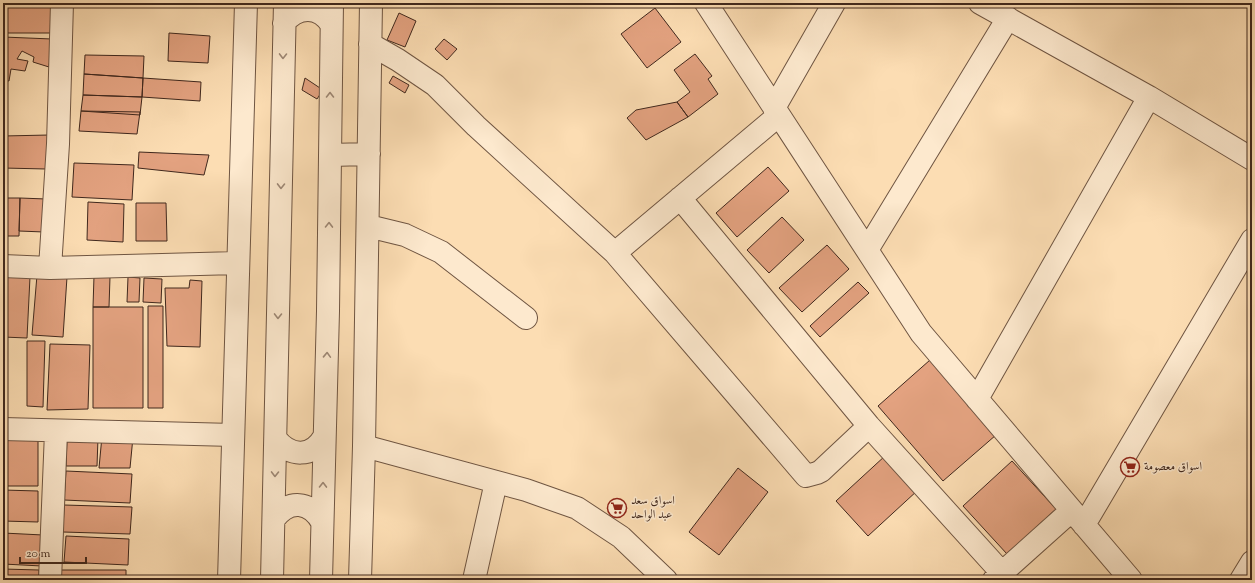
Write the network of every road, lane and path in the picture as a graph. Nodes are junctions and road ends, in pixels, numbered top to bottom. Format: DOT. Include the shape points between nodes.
graph roads {
  1 [pos="62,3"];
  2 [pos="246,3"];
  3 [pos="332,3"];
  4 [pos="371,3"];
  5 [pos="706,3"];
  6 [pos="834,3"];
  7 [pos="980,3"];
  8 [pos="284,13"];
  9 [pos="1008,18"];
  10 [pos="331,24"];
  11 [pos="370,44"];
  12 [pos="1149,97"];
  13 [pos="777,111"];
  14 [pos="330,154"];
  15 [pos="369,154"];
  16 [pos="1252,159"];
  17 [pos="680,198"];
  18 [pos="368,226"];
  19 [pos="1252,240"];
  20 [pos="867,250"];
  21 [pos="615,253"];
  22 [pos="238,263"];
  23 [pos="3,266"];
  24 [pos="50,268"];
  25 [pos="526,318"];
  26 [pos="977,399"];
  27 [pos="869,426"];
  28 [pos="3,429"];
  29 [pos="56,432"];
  30 [pos="233,436"];
  31 [pos="324,437"];
  32 [pos="276,439"];
  33 [pos="364,446"];
  34 [pos="496,482"];
  35 [pos="1077,518"];
  36 [pos="274,519"];
  37 [pos="322,522"];
  38 [pos="1252,562"];
  39 [pos="998,576"];
  40 [pos="50,580"];
  41 [pos="229,580"];
  42 [pos="272,580"];
  43 [pos="321,580"];
  44 [pos="360,580"];
  45 [pos="474,580"];
  46 [pos="666,580"];
  47 [pos="1131,580"];
  48 [pos="1241,580"];
  1 -- 24 [label="street" via="58,144"];
  2 -- 22 [label="street"];
  3 -- 10 [label="street"];
  4 -- 11 [label="street"];
  5 -- 13 [label="street"];
  6 -- 13 [label="street"];
  7 -- 9 [label="street"];
  8 -- 10 [label="street" via="288,18 298,11 311,10 323,15"];
  8 -- 32 [label="street, one-way"];
  9 -- 12 [label="street"];
  9 -- 20 [label="street"];
  14 -- 10 [label="street, one-way"];
  11 -- 15 [label="street"];
  11 -- 21 [label="street" via="436,85 476,126"];
  12 -- 16 [label="street"];
  12 -- 26 [label="street"];
  13 -- 17 [label="street"];
  13 -- 20 [label="street"];
  14 -- 15 [label="street"];
  31 -- 14 [label="street, one-way"];
  15 -- 18 [label="street"];
  17 -- 21 [label="street"];
  17 -- 27 [label="street"];
  18 -- 25 [label="street" via="405,235 441,252"];
  18 -- 33 [label="street"];
  19 -- 35 [label="street"];
  20 -- 26 [label="street" via="921,333"];
  21 -- 27 [label="street" via="806,476 822,471"];
  22 -- 24 [label="street"];
  22 -- 30 [label="street"];
  23 -- 24 [label="street"];
  26 -- 35 [label="street"];
  27 -- 39 [label="street"];
  28 -- 29 [label="street"];
  29 -- 30 [label="street"];
  29 -- 40 [label="street"];
  30 -- 41 [label="street"];
  31 -- 32 [label="street" via="316,447 304,452 291,451"];
  37 -- 31 [label="street, one-way"];
  32 -- 36 [label="street, one-way"];
  33 -- 34 [label="street"];
  33 -- 44 [label="street"];
  34 -- 45 [label="street"];
  34 -- 46 [label="street" via="578,508 621,537"];
  35 -- 39 [label="street"];
  35 -- 47 [label="street"];
  36 -- 37 [label="street" via="285,508 299,505 313,510"];
  36 -- 42 [label="street"];
  37 -- 43 [label="street"];
  38 -- 48 [label="street"];
}
